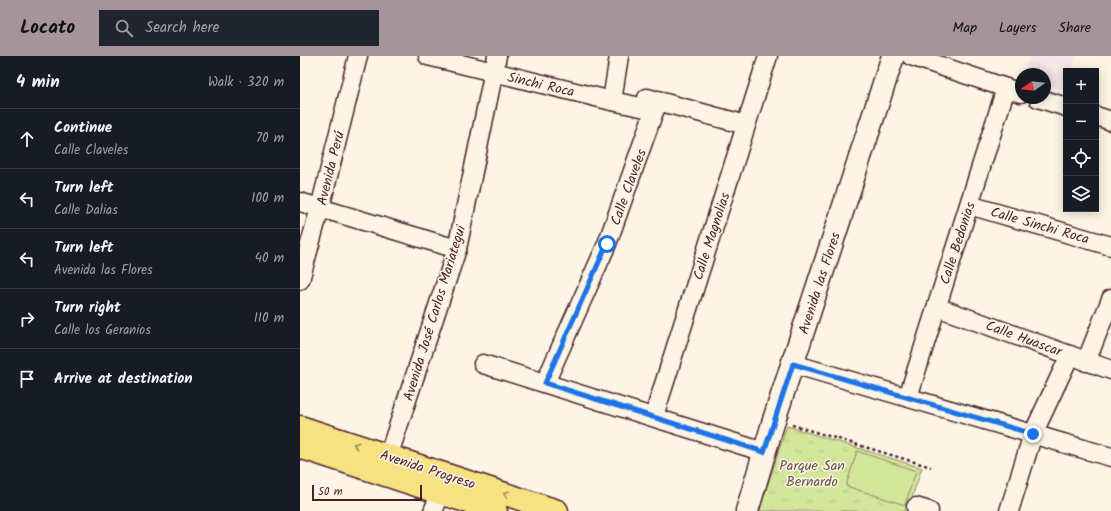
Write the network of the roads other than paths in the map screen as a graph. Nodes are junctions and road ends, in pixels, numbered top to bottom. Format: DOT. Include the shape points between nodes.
graph roads {
  1 [pos="358,56"];
  2 [pos="428,56"];
  3 [pos="619,56"];
  4 [pos="768,56"];
  5 [pos="894,56"];
  6 [pos="911,56"];
  7 [pos="496,64"];
  8 [pos="1014,90"];
  9 [pos="613,95"];
  10 [pos="1051,102"];
  11 [pos="657,105"];
  12 [pos="1063,106"];
  13 [pos="1099,117"];
  14 [pos="1111,121"];
  15 [pos="746,125"];
  16 [pos="300,202"];
  17 [pos="969,205"];
  18 [pos="320,208"];
  19 [pos="1111,246"];
  20 [pos="457,249"];
  21 [pos="300,280"];
  22 [pos="1111,299"];
  23 [pos="937,307"];
  24 [pos="1078,358"];
  25 [pos="483,364"];
  26 [pos="793,364"];
  27 [pos="1111,370"];
  28 [pos="545,383"];
  29 [pos="908,397"];
  30 [pos="654,416"];
  31 [pos="300,427"];
  32 [pos="1033,434"];
  33 [pos="300,447"];
  34 [pos="764,452"];
  35 [pos="1111,457"];
  36 [pos="385,465"];
  37 [pos="437,502"];
  38 [pos="496,511"];
  39 [pos="556,511"];
  40 [pos="747,511"];
  41 [pos="1009,511"];
  1 -- 18 [label="street, Avenida Perú"];
  2 -- 7 [label="street, Sinchi Roca"];
  3 -- 9 [label="street"];
  4 -- 15 [label="street, Calle Magnolias"];
  5 -- 26 [label="street, Avenida las Flores"];
  6 -- 8 [label="street"];
  7 -- 9 [label="street, Sinchi Roca"];
  7 -- 20 [label="street, Avenida José Carlos Mariategui"];
  8 -- 17 [label="street, Calle Bedonias"];
  9 -- 11 [label="street, Sinchi Roca"];
  10 -- 12 [label="street"];
  11 -- 15 [label="street, Sinchi Roca"];
  11 -- 28 [label="street, Calle Claveles" via="607,244"];
  13 -- 14 [label="street"];
  15 -- 30 [label="street, Calle Magnolias"];
  16 -- 18 [label="street"];
  17 -- 19 [label="street, Calle Sinchi Roca"];
  17 -- 23 [label="street, Calle Bedonias"];
  18 -- 20 [label="street"];
  18 -- 21 [label="street, Avenida Perú"];
  20 -- 36 [label="street, Avenida José Carlos Mariategui"];
  22 -- 24 [label="street"];
  23 -- 24 [label="street, Calle Huascar"];
  23 -- 29 [label="street, Calle Bedonias"];
  24 -- 27 [label="street, Calle Huascar"];
  24 -- 32 [label="street"];
  25 -- 28 [label="street"];
  26 -- 29 [label="street"];
  26 -- 34 [label="street, Avenida las Flores"];
  28 -- 30 [label="street"];
  29 -- 32 [label="street"];
  30 -- 34 [label="street"];
  36 -- 31 [label="main road, Avenida Progreso, one-way"];
  32 -- 35 [label="street"];
  32 -- 41 [label="street"];
  33 -- 36 [label="main road, Avenida Progreso"];
  34 -- 40 [label="street, Avenida las Flores"];
  36 -- 37 [label="main road, Avenida Progreso"];
  39 -- 36 [label="main road, Avenida Progreso, one-way"];
  37 -- 38 [label="main road, Avenida Progreso"];
}
